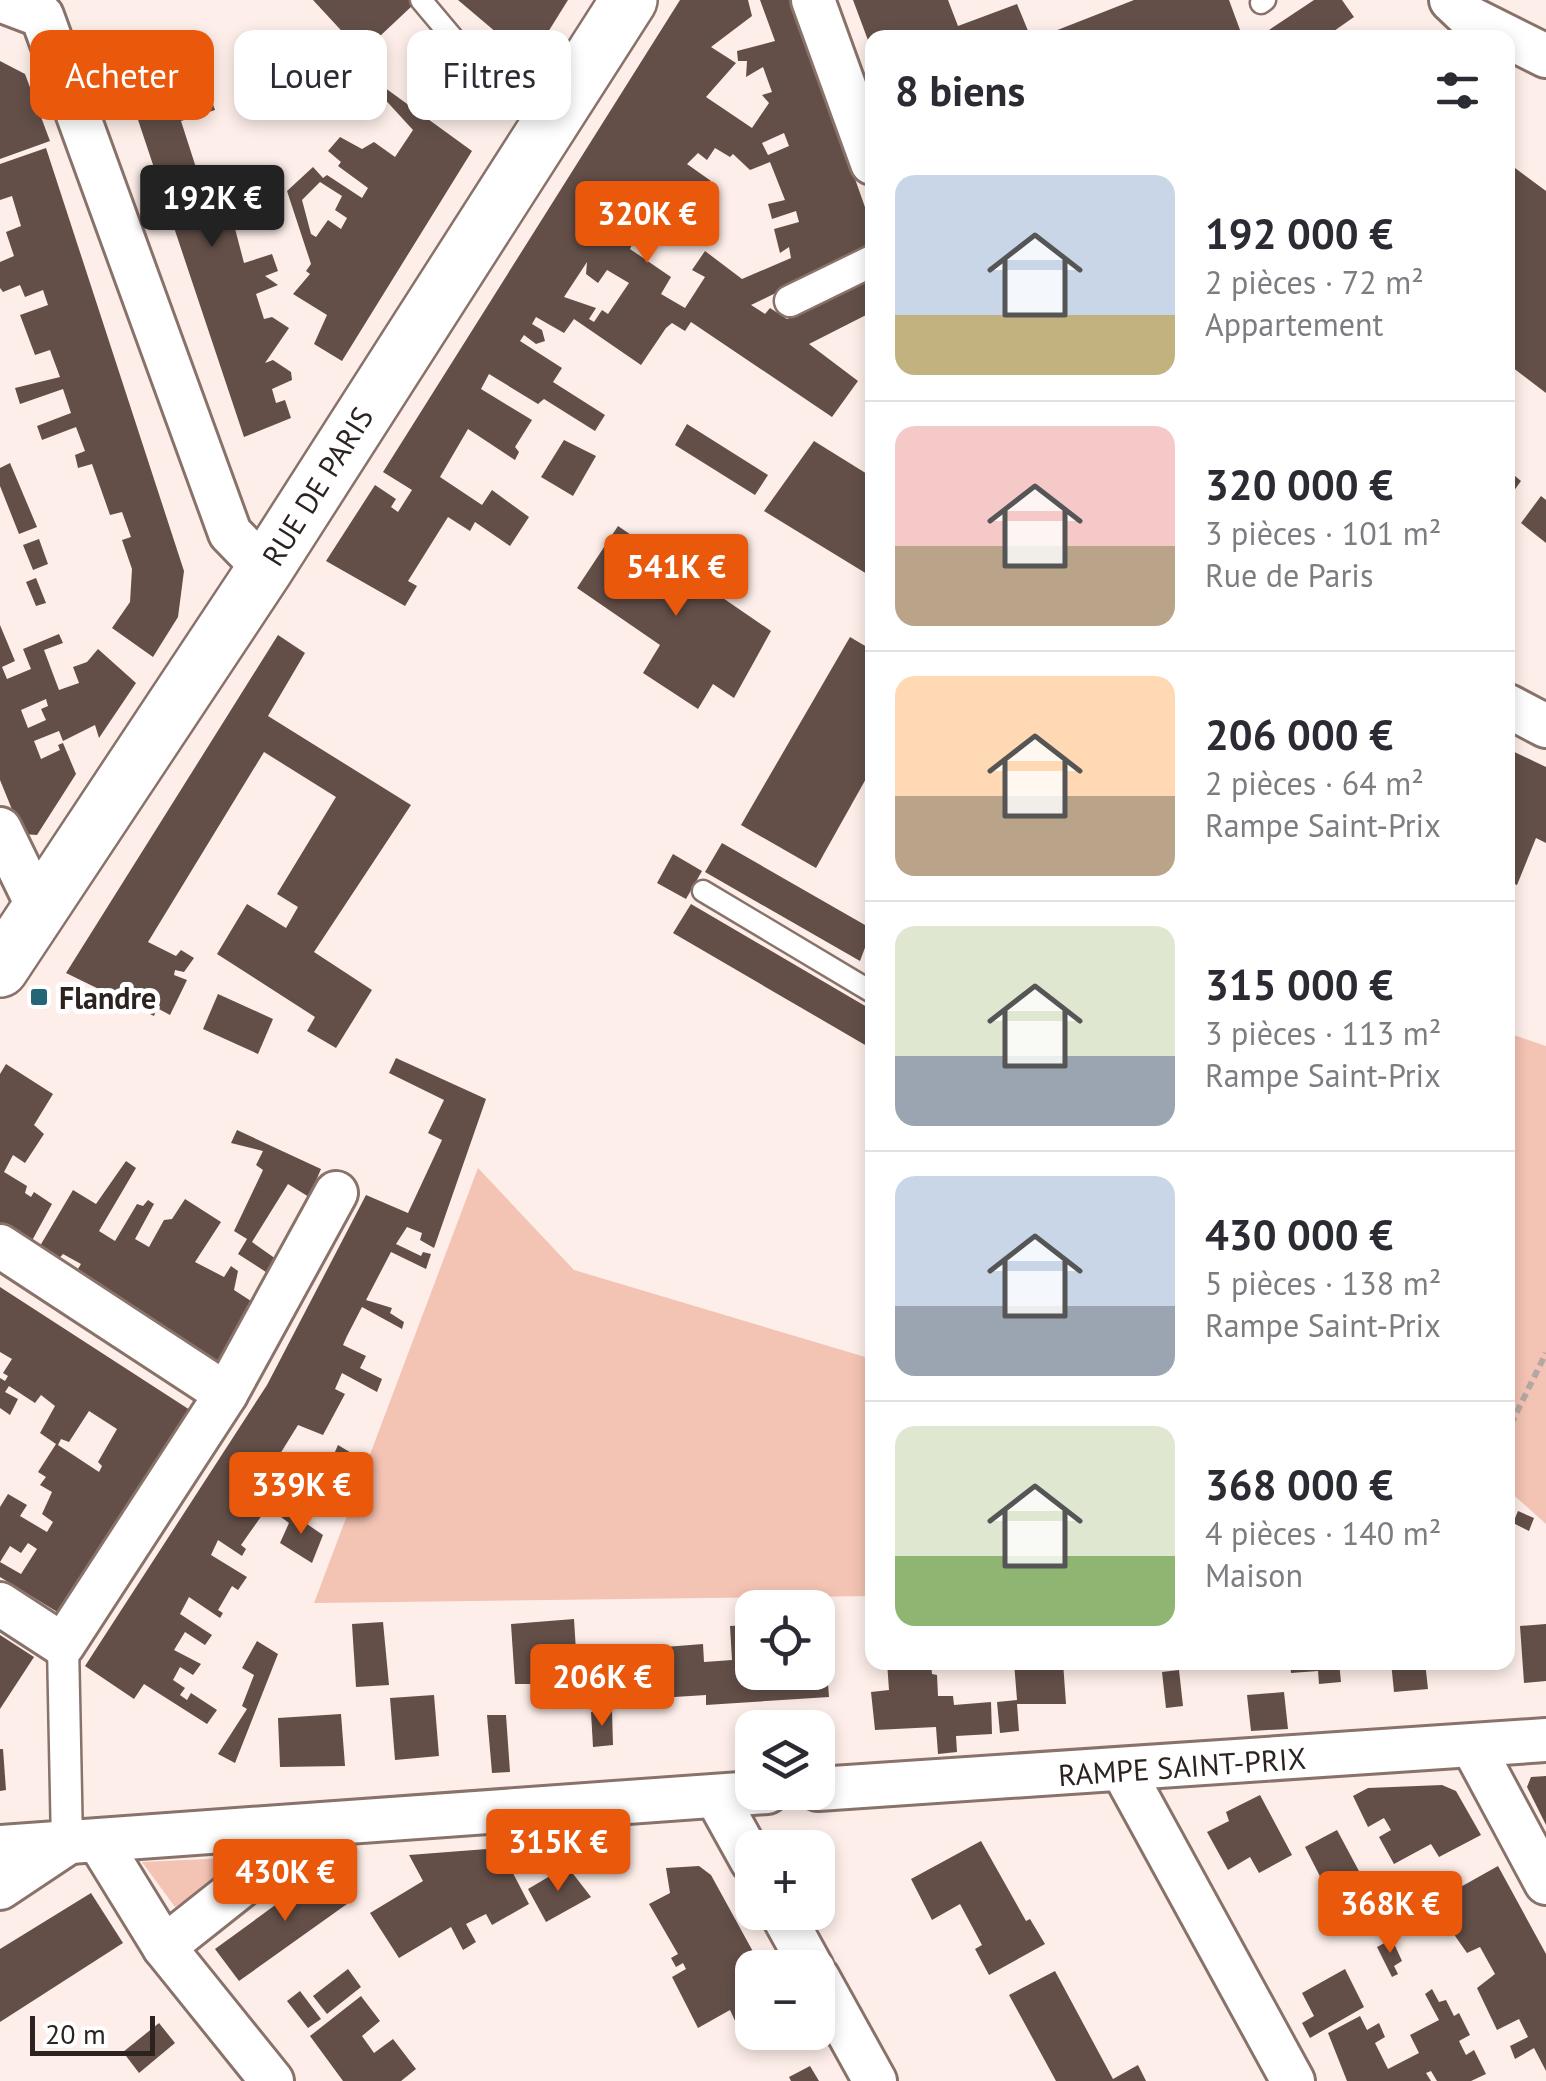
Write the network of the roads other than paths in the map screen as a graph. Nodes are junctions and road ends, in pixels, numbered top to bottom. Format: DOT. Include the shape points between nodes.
graph roads {
  1 [pos="0,0"];
  2 [pos="421,0"];
  3 [pos="629,0"];
  4 [pos="813,0"];
  5 [pos="49,8"];
  6 [pos="1466,14"];
  7 [pos="446,30"];
  8 [pos="1496,30"];
  9 [pos="1515,40"];
  10 [pos="1546,56"];
  11 [pos="571,90"];
  12 [pos="552,120"];
  13 [pos="865,144"];
  14 [pos="865,264"];
  15 [pos="790,301"];
  16 [pos="265,569"];
  17 [pos="1515,710"];
  18 [pos="1546,726"];
  19 [pos="0,829"];
  20 [pos="703,891"];
  21 [pos="38,907"];
  22 [pos="0,969"];
  23 [pos="865,981"];
  24 [pos="336,1193"];
  25 [pos="0,1246"];
  26 [pos="226,1394"];
  27 [pos="0,1604"];
  28 [pos="63,1645"];
  29 [pos="1546,1740"];
  30 [pos="1473,1747"];
  31 [pos="1122,1770"];
  32 [pos="835,1788"];
  33 [pos="735,1795"];
  34 [pos="716,1796"];
  35 [pos="314,1828"];
  36 [pos="735,1830"];
  37 [pos="83,1843"];
  38 [pos="0,1847"];
  39 [pos="1546,1883"];
  40 [pos="0,1888"];
  41 [pos="164,1946"];
  42 [pos="835,2009"];
  43 [pos="272,2081"];
  44 [pos="875,2081"];
  45 [pos="1293,2081"];
  1 -- 5 [label="street"];
  2 -- 7 [label="lane"];
  3 -- 11 [label="main road, RUE DE PARIS"];
  4 -- 13 [label="street"];
  5 -- 16 [label="street" via="230,533"];
  6 -- 8 [label="street"];
  9 -- 10 [label="street"];
  12 -- 16 [label="main road, RUE DE PARIS"];
  14 -- 15 [label="street"];
  16 -- 21 [label="main road, RUE DE PARIS"];
  17 -- 18 [label="street"];
  19 -- 21 [label="street"];
  20 -- 23 [label="lane"];
  21 -- 22 [label="main road, RUE DE PARIS"];
  24 -- 26 [label="street"];
  25 -- 26 [label="street"];
  26 -- 28 [label="street"];
  27 -- 28 [label="street"];
  28 -- 37 [label="street"];
  29 -- 30 [label="street, RAMPE SAINT-PRIX"];
  30 -- 31 [label="street, RAMPE SAINT-PRIX"];
  30 -- 39 [label="street"];
  31 -- 32 [label="street, RAMPE SAINT-PRIX"];
  31 -- 45 [label="street"];
  33 -- 34 [label="street"];
  34 -- 35 [label="street"];
  34 -- 36 [label="street"];
  35 -- 37 [label="street"];
  35 -- 41 [label="street"];
  37 -- 38 [label="street"];
  37 -- 40 [label="street"];
  37 -- 41 [label="street"];
  41 -- 43 [label="street"];
  42 -- 44 [label="street"];
}
